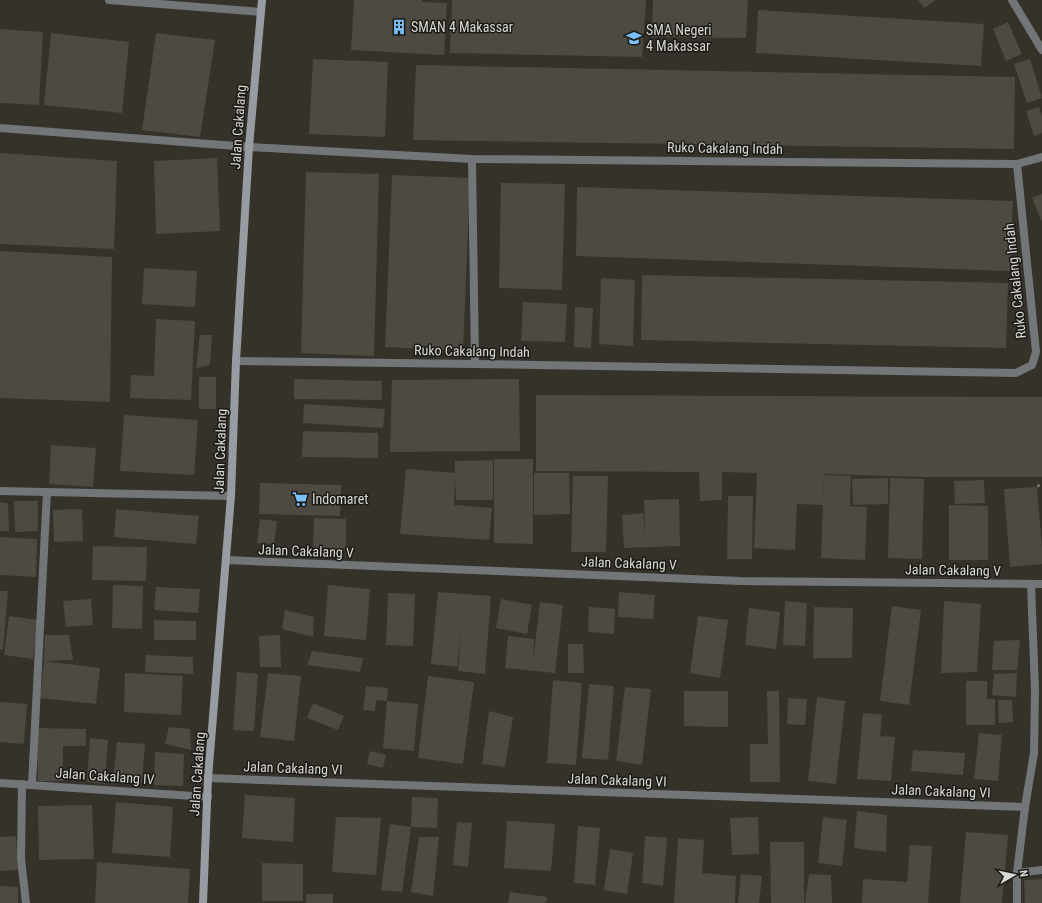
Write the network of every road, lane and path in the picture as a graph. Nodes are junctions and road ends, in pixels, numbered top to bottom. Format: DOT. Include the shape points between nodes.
graph roads {
  1 [pos="109,0"];
  2 [pos="262,0"];
  3 [pos="1012,0"];
  4 [pos="261,12"];
  5 [pos="1042,50"];
  6 [pos="0,128"];
  7 [pos="249,147"];
  8 [pos="1042,157"];
  9 [pos="472,159"];
  10 [pos="1017,164"];
  11 [pos="236,361"];
  12 [pos="475,364"];
  13 [pos="1038,486"];
  14 [pos="1042,486"];
  15 [pos="0,491"];
  16 [pos="47,492"];
  17 [pos="231,496"];
  18 [pos="226,560"];
  19 [pos="1031,584"];
  20 [pos="1042,584"];
  21 [pos="208,778"];
  22 [pos="0,783"];
  23 [pos="22,784"];
  24 [pos="32,784"];
  25 [pos="208,796"];
  26 [pos="1025,807"];
  27 [pos="1042,870"];
  28 [pos="1017,873"];
  29 [pos="26,903"];
  30 [pos="203,903"];
  31 [pos="1017,903"];
  1 -- 4 [label="street"];
  2 -- 4 [label="main road, Jalan Cakalang"];
  3 -- 5 [label="street"];
  4 -- 7 [label="main road, Jalan Cakalang"];
  6 -- 7 [label="street, Ruko Cakalang Indah"];
  7 -- 9 [label="street, Ruko Cakalang Indah"];
  7 -- 11 [label="main road, Jalan Cakalang"];
  8 -- 10 [label="street"];
  9 -- 10 [label="street, Ruko Cakalang Indah"];
  9 -- 12 [label="street"];
  10 -- 12 [label="street, Ruko Cakalang Indah" via="1036,352 1032,365 1016,373"];
  11 -- 12 [label="street, Ruko Cakalang Indah"];
  11 -- 17 [label="main road, Jalan Cakalang"];
  13 -- 14 [label="path"];
  15 -- 16 [label="street"];
  16 -- 17 [label="street"];
  16 -- 24 [label="street"];
  17 -- 18 [label="main road, Jalan Cakalang"];
  18 -- 19 [label="street, Jalan Cakalang V" via="740,581"];
  18 -- 21 [label="main road, Jalan Cakalang"];
  19 -- 20 [label="street, Jalan Cakalang V"];
  19 -- 26 [label="street" via="1035,690 1034,753"];
  21 -- 25 [label="main road, Jalan Cakalang"];
  21 -- 26 [label="street, Jalan Cakalang VI"];
  22 -- 23 [label="street, Jalan Cakalang IV"];
  23 -- 24 [label="street, Jalan Cakalang IV"];
  23 -- 29 [label="street" via="21,859"];
  24 -- 25 [label="street, Jalan Cakalang IV"];
  25 -- 30 [label="main road, Jalan Cakalang"];
  26 -- 28 [label="street"];
  27 -- 28 [label="street"];
  28 -- 31 [label="street"];
}
